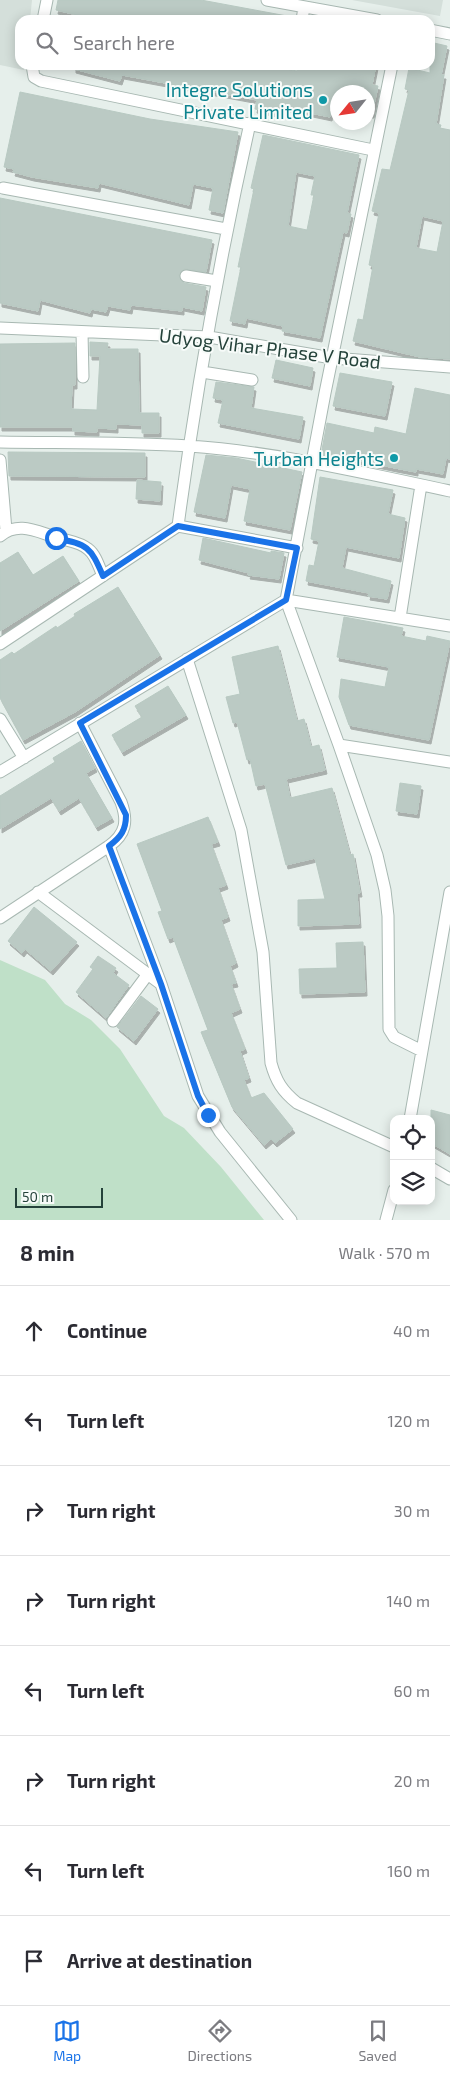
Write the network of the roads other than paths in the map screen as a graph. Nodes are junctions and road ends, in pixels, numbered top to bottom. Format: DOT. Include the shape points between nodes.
graph roads {
  1 [pos="47,0"];
  2 [pos="267,0"];
  3 [pos="304,7"];
  4 [pos="44,15"];
  5 [pos="303,15"];
  6 [pos="350,15"];
  7 [pos="435,31"];
  8 [pos="450,34"];
  9 [pos="33,70"];
  10 [pos="391,70"];
  11 [pos="250,124"];
  12 [pos="373,150"];
  13 [pos="3,188"];
  14 [pos="226,229"];
  15 [pos="186,276"];
  16 [pos="217,281"];
  17 [pos="0,328"];
  18 [pos="82,332"];
  19 [pos="209,337"];
  20 [pos="332,358"];
  21 [pos="450,367"];
  22 [pos="202,372"];
  23 [pos="83,377"];
  24 [pos="252,380"];
  25 [pos="0,442"];
  26 [pos="189,446"];
  27 [pos="0,460"];
  28 [pos="312,463"];
  29 [pos="421,485"];
  30 [pos="450,491"];
  31 [pos="178,526"];
  32 [pos="3,533"];
  33 [pos="297,548"];
  34 [pos="103,576"];
  35 [pos="286,600"];
  36 [pos="400,618"];
  37 [pos="450,626"];
  38 [pos="0,644"];
  39 [pos="187,659"];
  40 [pos="1,722"];
  41 [pos="80,723"];
  42 [pos="339,745"];
  43 [pos="24,758"];
  44 [pos="450,762"];
  45 [pos="0,772"];
  46 [pos="109,846"];
  47 [pos="38,892"];
  48 [pos="450,892"];
  49 [pos="0,918"];
  50 [pos="148,974"];
  51 [pos="161,984"];
  52 [pos="113,1021"];
  53 [pos="422,1051"];
  54 [pos="411,1115"];
  55 [pos="390,1144"];
  56 [pos="435,1170"];
  57 [pos="450,1179"];
  58 [pos="390,1205"];
  59 [pos="291,1220"];
  60 [pos="386,1220"];
  1 -- 4 [label="street"];
  2 -- 3 [label="street"];
  3 -- 5 [label="street"];
  3 -- 6 [label="street"];
  7 -- 8 [label="street"];
  9 -- 11 [label="street" via="34,77 41,81"];
  10 -- 12 [label="street"];
  11 -- 12 [label="street"];
  11 -- 14 [label="street"];
  12 -- 20 [label="street"];
  13 -- 14 [label="street"];
  14 -- 16 [label="street"];
  15 -- 16 [label="street"];
  16 -- 19 [label="street"];
  17 -- 18 [label="street, Udyog Vihar Phase V Road"];
  18 -- 19 [label="street, Udyog Vihar Phase V Road"];
  18 -- 23 [label="street"];
  19 -- 20 [label="street, Udyog Vihar Phase V Road"];
  19 -- 22 [label="street"];
  20 -- 21 [label="street, Udyog Vihar Phase V Road"];
  20 -- 28 [label="street"];
  22 -- 24 [label="street"];
  22 -- 26 [label="street"];
  25 -- 26 [label="street"];
  26 -- 28 [label="street"];
  26 -- 31 [label="street"];
  27 -- 32 [label="street"];
  28 -- 29 [label="street"];
  28 -- 33 [label="street"];
  29 -- 30 [label="street"];
  29 -- 36 [label="street"];
  31 -- 33 [label="street"];
  31 -- 34 [label="street"];
  32 -- 34 [label="street" via="23,528 38,530 87,548 94,555"];
  33 -- 35 [label="street"];
  34 -- 38 [label="street"];
  35 -- 36 [label="street"];
  35 -- 39 [label="street"];
  35 -- 42 [label="street"];
  36 -- 37 [label="street"];
  39 -- 41 [label="street"];
  39 -- 55 [label="street" via="241,830 263,952 270,1063 275,1079 297,1103"];
  40 -- 43 [label="street"];
  41 -- 43 [label="street"];
  41 -- 46 [label="street" via="126,815 126,827 118,840"];
  42 -- 44 [label="street"];
  42 -- 53 [label="street" via="377,855 385,890 389,1029 394,1037"];
  43 -- 45 [label="street"];
  46 -- 47 [label="street"];
  46 -- 51 [label="street"];
  47 -- 49 [label="street"];
  47 -- 50 [label="street"];
  48 -- 53 [label="street"];
  50 -- 51 [label="street"];
  50 -- 52 [label="street"];
  51 -- 59 [label="street" via="198,1096 208,1115"];
  53 -- 54 [label="street"];
  56 -- 57 [label="street"];
  58 -- 60 [label="street"];
}
